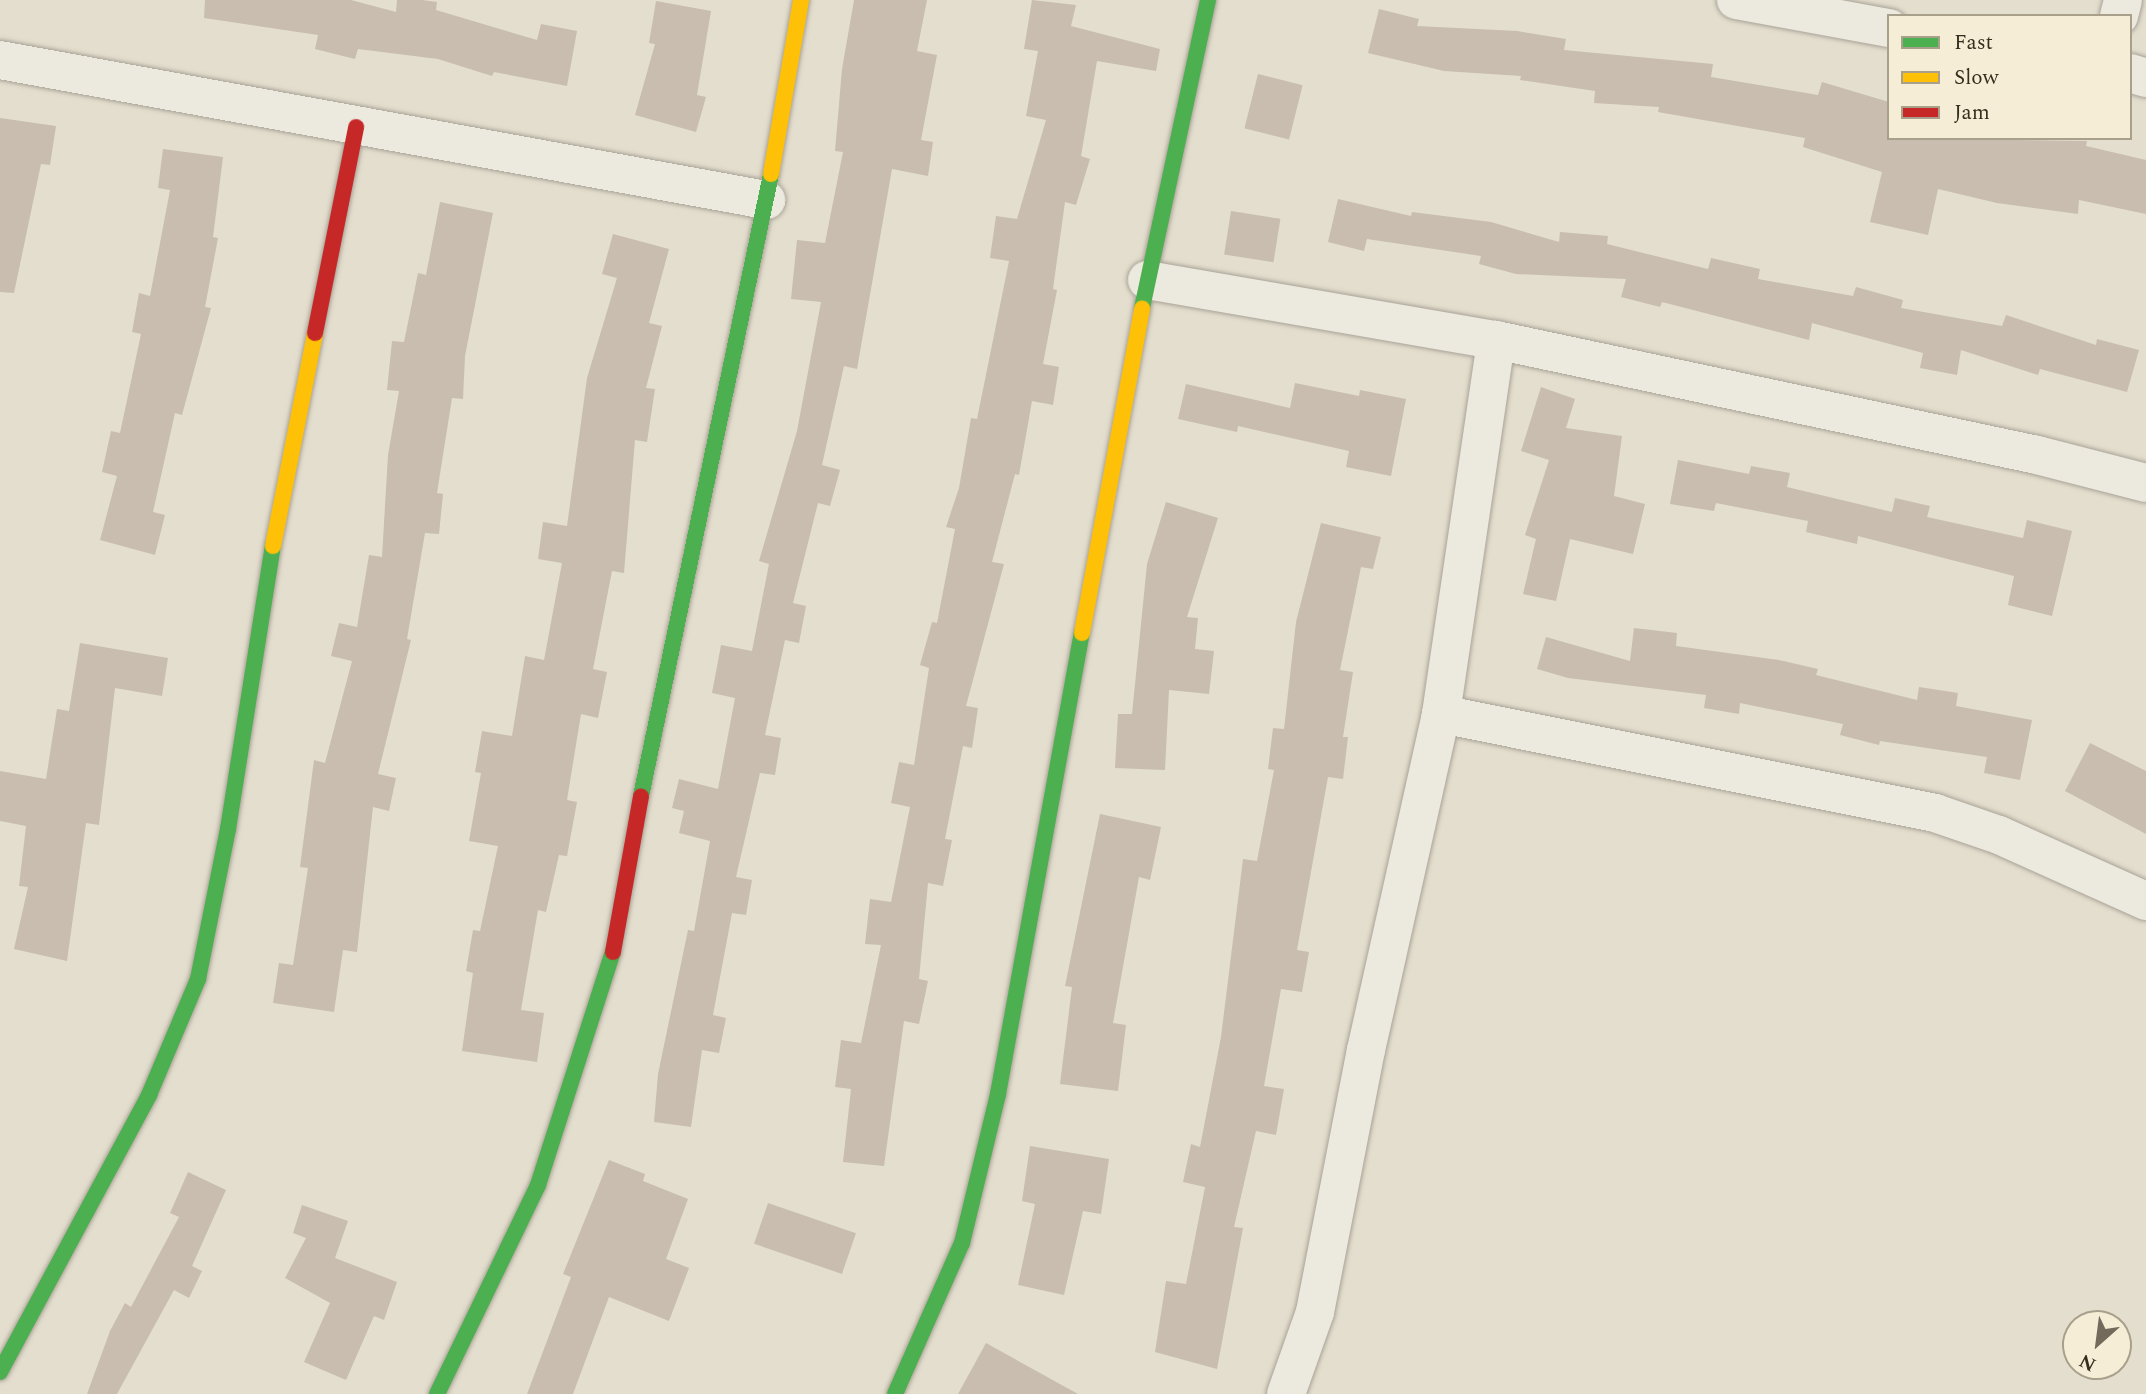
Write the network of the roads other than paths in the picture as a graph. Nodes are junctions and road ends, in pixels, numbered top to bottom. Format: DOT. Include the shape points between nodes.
graph roads {
  1 [pos="801,0"];
  2 [pos="1208,0"];
  3 [pos="1736,0"];
  4 [pos="1887,28"];
  5 [pos="0,60"];
  6 [pos="355,127"];
  7 [pos="766,200"];
  8 [pos="1147,280"];
  9 [pos="1496,341"];
  10 [pos="2146,483"];
  11 [pos="1441,714"];
  12 [pos="2146,901"];
  13 [pos="0,1372"];
  14 [pos="437,1394"];
  15 [pos="895,1394"];
  16 [pos="1286,1394"];
  1 -- 7 [label="street"];
  2 -- 8 [label="street"];
  3 -- 4 [label="street"];
  5 -- 6 [label="street"];
  6 -- 7 [label="street" via="563,160"];
  6 -- 13 [label="street" via="272,547 228,829 198,979 149,1096"];
  7 -- 14 [label="street" via="655,713 610,970 538,1185"];
  8 -- 9 [label="street"];
  8 -- 15 [label="street" via="998,1094 962,1243"];
  9 -- 10 [label="street" via="2037,455"];
  9 -- 11 [label="street"];
  11 -- 12 [label="street" via="1934,813 1999,835"];
  11 -- 16 [label="street" via="1366,1050 1315,1312"];
}
